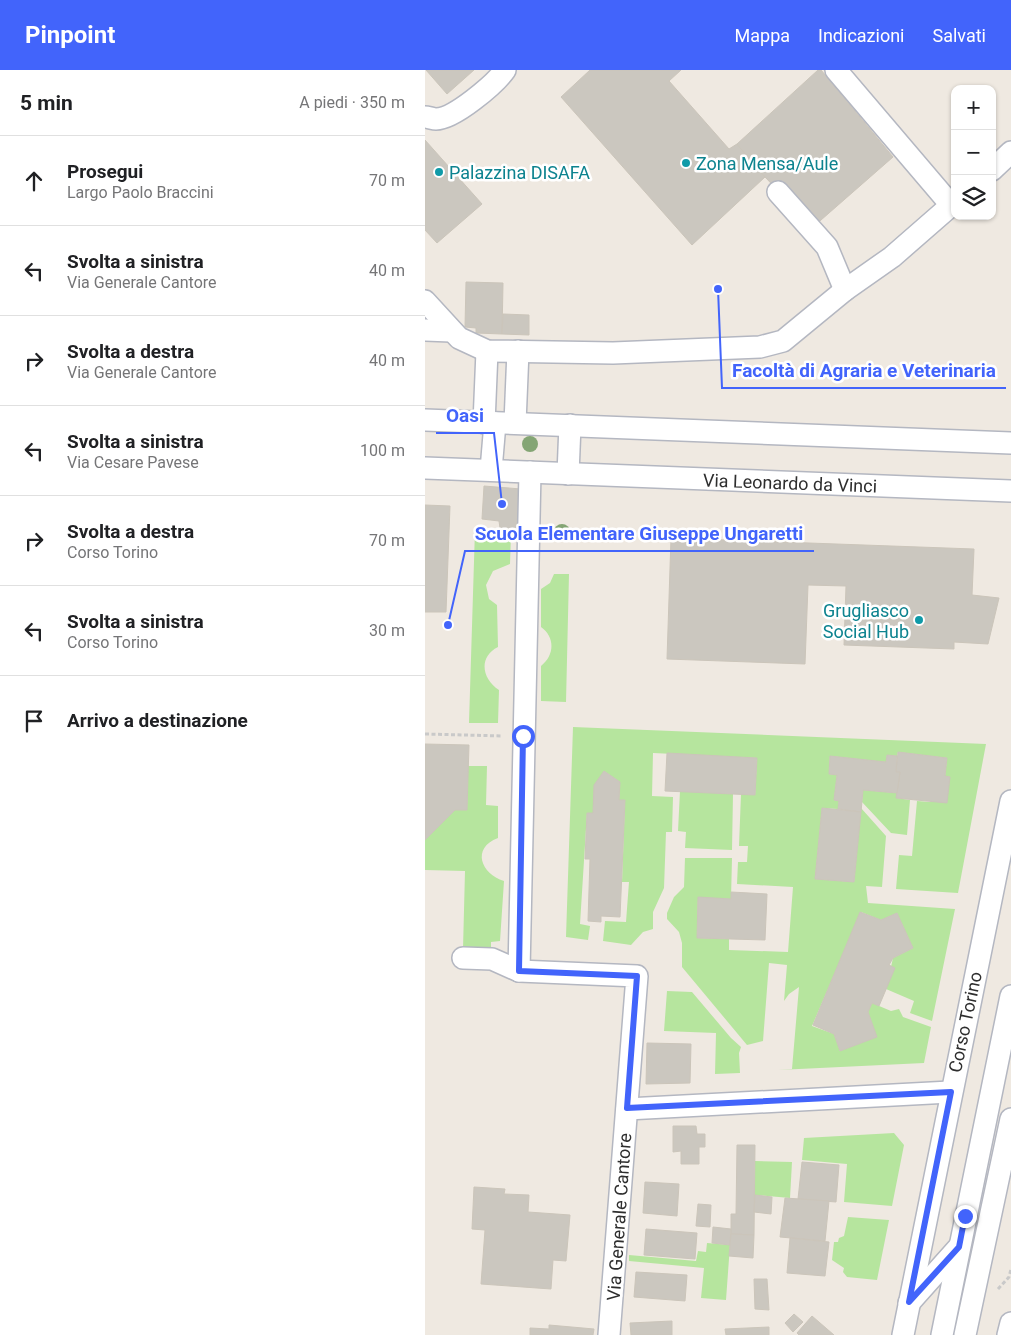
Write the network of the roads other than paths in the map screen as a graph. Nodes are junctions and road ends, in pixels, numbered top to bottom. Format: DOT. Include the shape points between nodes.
graph roads {
  1 [pos="505,70"];
  2 [pos="836,70"];
  3 [pos="425,117"];
  4 [pos="777,192"];
  5 [pos="951,202"];
  6 [pos="951,206"];
  7 [pos="845,290"];
  8 [pos="425,301"];
  9 [pos="425,330"];
  10 [pos="451,331"];
  11 [pos="487,351"];
  12 [pos="518,351"];
  13 [pos="425,420"];
  14 [pos="498,423"];
  15 [pos="571,425"];
  16 [pos="1011,443"];
  17 [pos="425,468"];
  18 [pos="491,470"];
  19 [pos="530,472"];
  20 [pos="569,474"];
  21 [pos="1011,491"];
  22 [pos="1011,801"];
  23 [pos="463,958"];
  24 [pos="519,971"];
  25 [pos="1011,996"];
  26 [pos="951,1092"];
  27 [pos="627,1108"];
  28 [pos="1011,1118"];
  29 [pos="959,1247"];
  30 [pos="909,1302"];
  31 [pos="1011,1323"];
  32 [pos="609,1335"];
  33 [pos="903,1335"];
  34 [pos="942,1335"];
  35 [pos="965,1335"];
  36 [pos="1008,1335"];
  1 -- 3 [label="street" via="499,79 459,109 437,119"];
  2 -- 5 [label="street"];
  4 -- 7 [label="street" via="827,247"];
  6 -- 7 [label="street" via="892,257"];
  7 -- 12 [label="street" via="783,341 761,347 613,353"];
  8 -- 10 [label="street"];
  9 -- 10 [label="street"];
  10 -- 11 [label="street"];
  11 -- 12 [label="street"];
  11 -- 14 [label="street"];
  12 -- 14 [label="street"];
  13 -- 14 [label="street"];
  14 -- 15 [label="street"];
  14 -- 18 [label="street"];
  15 -- 16 [label="street"];
  15 -- 20 [label="street"];
  17 -- 18 [label="street, Via Leonardo da Vinci"];
  18 -- 19 [label="street, Via Leonardo da Vinci"];
  19 -- 20 [label="street, Via Leonardo da Vinci"];
  19 -- 24 [label="street"];
  20 -- 21 [label="street, Via Leonardo da Vinci"];
  22 -- 26 [label="street, Corso Torino"];
  23 -- 24 [label="street, Via Generale Cantore" via="492,959"];
  24 -- 27 [label="street, Via Generale Cantore" via="637,976"];
  25 -- 29 [label="street"];
  26 -- 27 [label="street"];
  26 -- 30 [label="street, Corso Torino"];
  27 -- 32 [label="street, Via Generale Cantore"];
  28 -- 35 [label="street"];
  29 -- 30 [label="street"];
  29 -- 34 [label="street"];
  30 -- 33 [label="street, Corso Torino"];
  31 -- 36 [label="street"];
}
